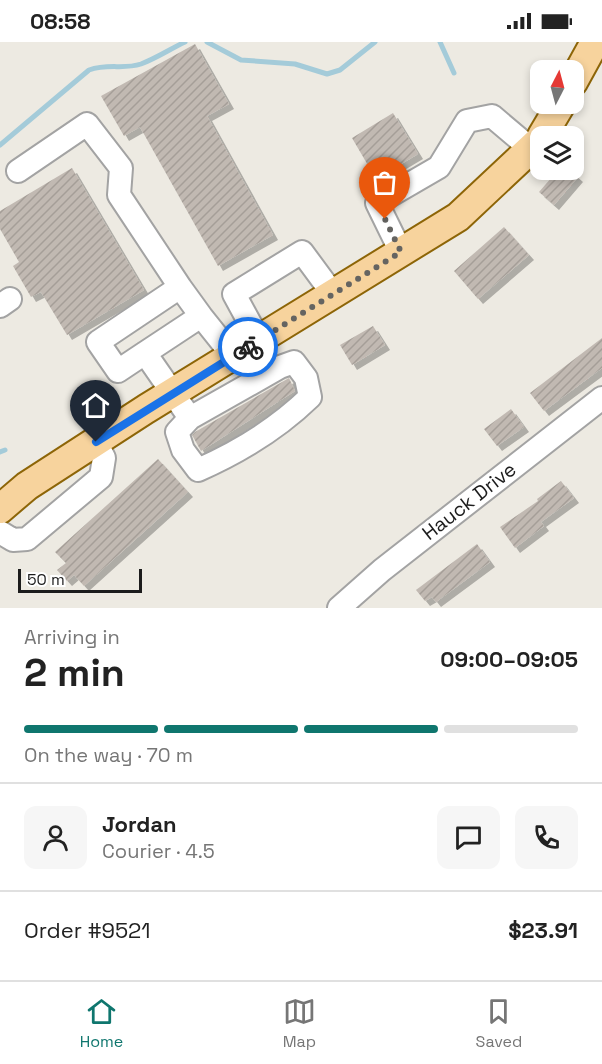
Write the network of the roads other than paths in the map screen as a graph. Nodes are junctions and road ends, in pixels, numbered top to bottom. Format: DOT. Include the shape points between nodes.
graph roads {
  1 [pos="530,137"];
  2 [pos="530,150"];
  3 [pos="18,171"];
  4 [pos="401,252"];
  5 [pos="180,287"];
  6 [pos="333,294"];
  7 [pos="201,316"];
  8 [pos="259,340"];
  9 [pos="145,353"];
  10 [pos="233,356"];
  11 [pos="173,393"];
  12 [pos="602,398"];
  13 [pos="189,418"];
  14 [pos="96,442"];
  15 [pos="0,509"];
  16 [pos="0,532"];
  17 [pos="339,608"];
  1 -- 4 [label="street" via="492,116 467,121 439,167 377,203"];
  2 -- 4 [label="main road" via="458,217"];
  3 -- 5 [label="street" via="87,124 121,168 119,195"];
  4 -- 6 [label="main road"];
  5 -- 7 [label="street"];
  5 -- 9 [label="street" via="98,342 118,371"];
  6 -- 8 [label="main road"];
  6 -- 8 [label="street" via="302,252 234,294"];
  7 -- 9 [label="street"];
  7 -- 10 [label="street"];
  8 -- 10 [label="main road"];
  9 -- 11 [label="street"];
  10 -- 11 [label="main road"];
  11 -- 13 [label="street"];
  11 -- 14 [label="main road"];
  12 -- 17 [label="street, Hauck Drive"];
  13 -- 13 [label="street" via="177,432 183,450 198,470 226,458 290,416 310,397 306,378 294,362 287,364"];
  14 -- 15 [label="main road" via="27,486"];
  14 -- 16 [label="street" via="104,458 101,477 27,539 13,540"];
}
